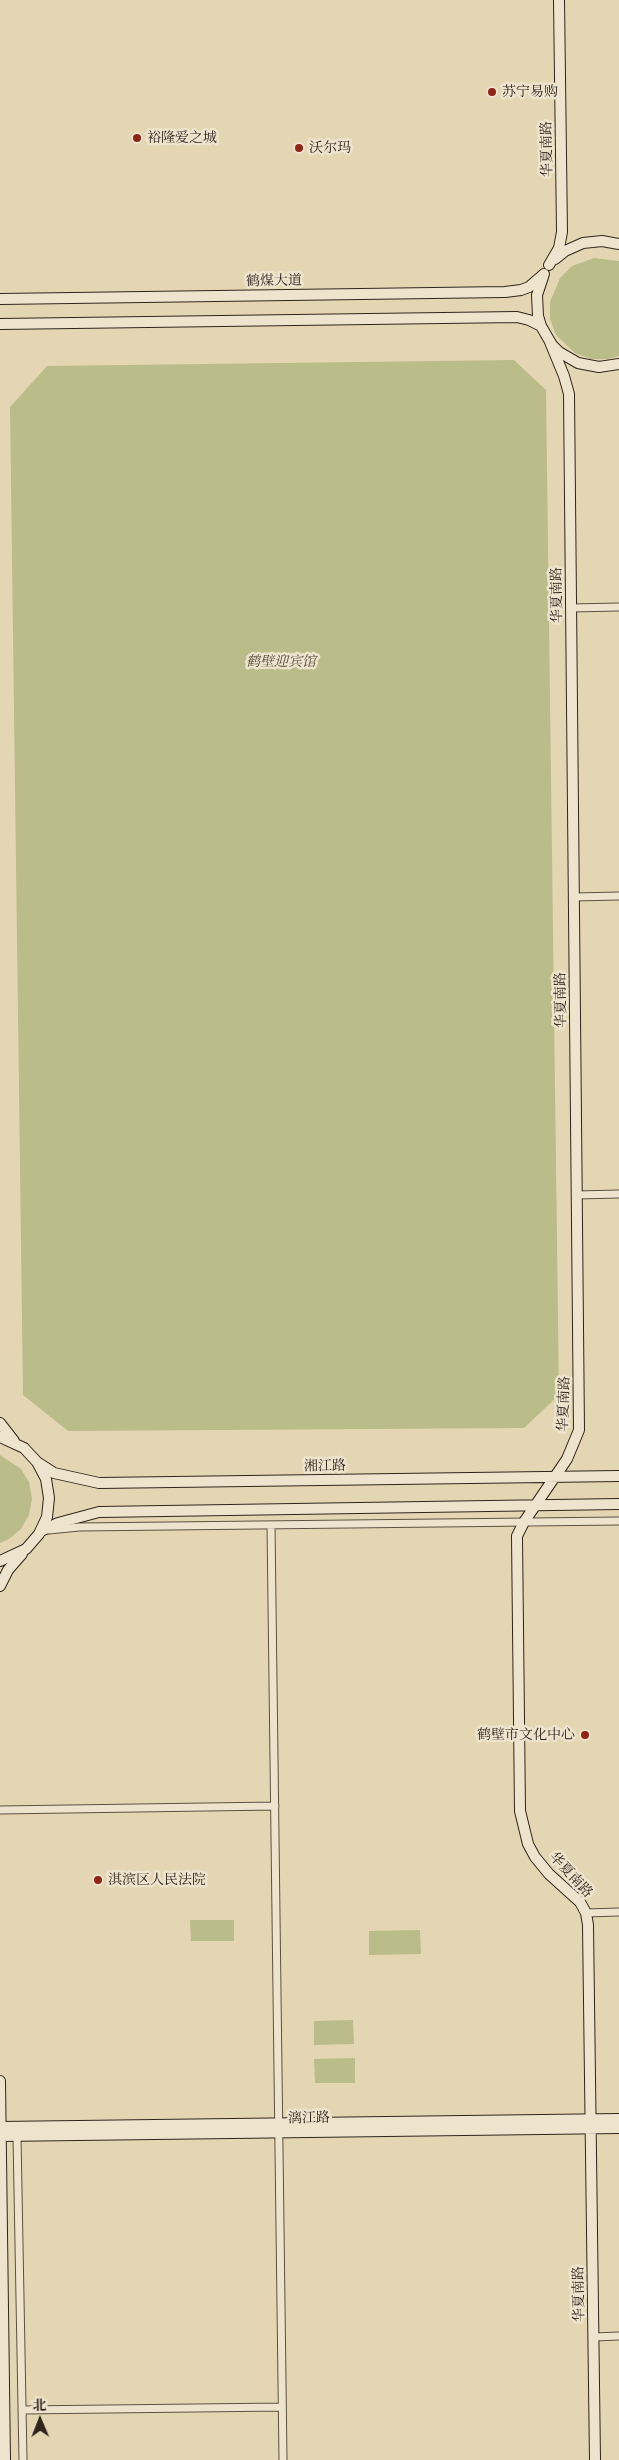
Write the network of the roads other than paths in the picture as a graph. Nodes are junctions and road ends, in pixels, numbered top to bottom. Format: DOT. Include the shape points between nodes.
graph roads {
  1 [pos="559,0"];
  2 [pos="619,244"];
  3 [pos="546,270"];
  4 [pos="0,299"];
  5 [pos="0,324"];
  6 [pos="541,326"];
  7 [pos="550,342"];
  8 [pos="619,364"];
  9 [pos="619,607"];
  10 [pos="571,608"];
  11 [pos="619,896"];
  12 [pos="574,897"];
  13 [pos="619,1194"];
  14 [pos="577,1195"];
  15 [pos="0,1423"];
  16 [pos="0,1437"];
  17 [pos="16,1444"];
  18 [pos="37,1462"];
  19 [pos="555,1476"];
  20 [pos="619,1476"];
  21 [pos="619,1504"];
  22 [pos="535,1505"];
  23 [pos="619,1521"];
  24 [pos="524,1522"];
  25 [pos="272,1525"];
  26 [pos="41,1531"];
  27 [pos="26,1549"];
  28 [pos="0,1561"];
  29 [pos="0,1586"];
  30 [pos="275,1806"];
  31 [pos="0,1810"];
  32 [pos="619,1912"];
  33 [pos="586,1913"];
  34 [pos="0,2081"];
  35 [pos="619,2119"];
  36 [pos="591,2124"];
  37 [pos="279,2128"];
  38 [pos="619,2128"];
  39 [pos="0,2132"];
  40 [pos="17,2136"];
  41 [pos="619,2336"];
  42 [pos="594,2337"];
  43 [pos="282,2407"];
  44 [pos="22,2410"];
  45 [pos="5,2460"];
  46 [pos="23,2460"];
  47 [pos="283,2460"];
  48 [pos="595,2460"];
  1 -- 3 [label="main road, 华夏南路" via="562,232 559,248"];
  2 -- 3 [label="main road, 鹤煤大道" via="602,241 583,243 565,251"];
  3 -- 4 [label="main road, 鹤煤大道" via="529,287 505,292"];
  3 -- 6 [label="main road" via="536,305"];
  5 -- 6 [label="main road" via="517,317"];
  6 -- 7 [label="main road"];
  7 -- 8 [label="main road" via="559,352 578,363 599,367"];
  7 -- 10 [label="main road, 华夏南路" via="569,394"];
  9 -- 10 [label="street"];
  10 -- 12 [label="main road, 华夏南路"];
  11 -- 12 [label="street"];
  12 -- 14 [label="main road, 华夏南路"];
  13 -- 14 [label="street"];
  14 -- 19 [label="main road, 华夏南路" via="579,1430 576,1442"];
  15 -- 17 [label="main road"];
  16 -- 17 [label="main road"];
  17 -- 18 [label="main road"];
  18 -- 19 [label="main road, 湘江路" via="54,1473 99,1483"];
  18 -- 26 [label="main road" via="46,1479 49,1498 47,1517"];
  19 -- 20 [label="main road, 湘江路"];
  19 -- 22 [label="main road, 华夏南路"];
  21 -- 22 [label="main road"];
  22 -- 24 [label="main road, 华夏南路"];
  22 -- 26 [label="main road" via="99,1512"];
  23 -- 24 [label="street"];
  24 -- 25 [label="street"];
  24 -- 33 [label="main road, 华夏南路" via="517,1536 520,1811 528,1844 535,1857 580,1902"];
  25 -- 26 [label="street" via="79,1527"];
  25 -- 30 [label="street"];
  26 -- 27 [label="main road"];
  27 -- 28 [label="main road"];
  27 -- 29 [label="main road" via="8,1570"];
  30 -- 31 [label="street"];
  30 -- 37 [label="street"];
  32 -- 33 [label="street"];
  33 -- 36 [label="main road, 华夏南路"];
  34 -- 39 [label="main road"];
  35 -- 36 [label="main road, 漓江路"];
  36 -- 37 [label="main road, 漓江路"];
  36 -- 38 [label="main road, 漓江路"];
  36 -- 42 [label="main road, 华夏南路"];
  37 -- 39 [label="main road, 漓江路"];
  37 -- 40 [label="main road, 漓江路"];
  37 -- 43 [label="street"];
  39 -- 40 [label="main road, 漓江路"];
  39 -- 45 [label="main road"];
  40 -- 44 [label="street"];
  41 -- 42 [label="street"];
  42 -- 48 [label="main road, 华夏南路"];
  43 -- 44 [label="street"];
  43 -- 47 [label="street"];
  44 -- 46 [label="street"];
}
